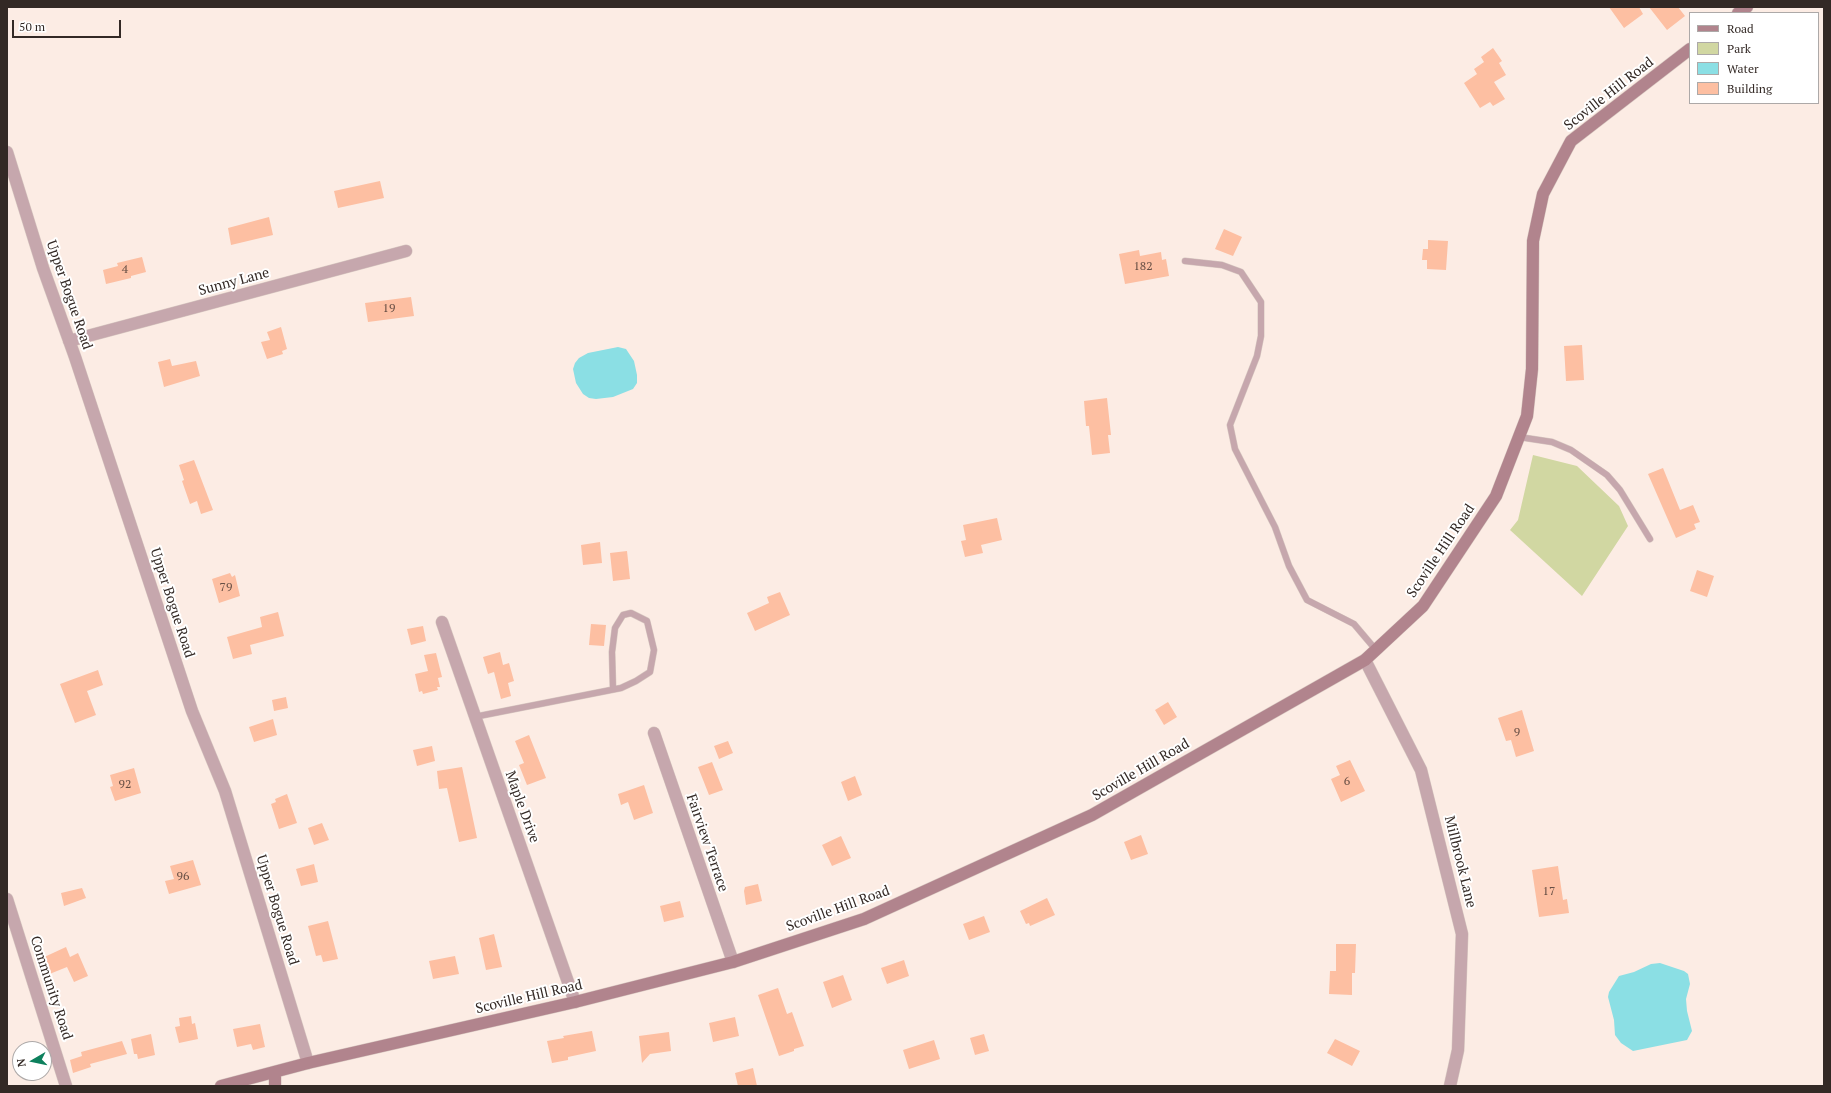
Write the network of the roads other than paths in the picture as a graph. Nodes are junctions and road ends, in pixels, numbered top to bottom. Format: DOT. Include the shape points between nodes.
graph roads {
  1 [pos="1689,50"];
  2 [pos="7,152"];
  3 [pos="406,251"];
  4 [pos="1185,261"];
  5 [pos="69,341"];
  6 [pos="1519,437"];
  7 [pos="1650,539"];
  8 [pos="442,622"];
  9 [pos="1376,650"];
  10 [pos="1365,660"];
  11 [pos="613,689"];
  12 [pos="474,717"];
  13 [pos="654,733"];
  14 [pos="7,899"];
  15 [pos="732,962"];
  16 [pos="575,1002"];
  17 [pos="308,1063"];
  18 [pos="275,1072"];
  19 [pos="66,1086"];
  20 [pos="221,1086"];
  21 [pos="275,1086"];
  22 [pos="1450,1086"];
  1 -- 6 [label="street, Scoville Hill Road" via="1571,141 1543,194 1533,241 1532,369 1527,416"];
  2 -- 5 [label="street, Upper Bogue Road"];
  3 -- 5 [label="street, Sunny Lane"];
  4 -- 9 [label="lane" via="1222,266 1241,272 1261,302 1261,336 1257,356 1230,425 1235,449 1275,527 1289,566 1307,600 1354,624"];
  5 -- 17 [label="street, Upper Bogue Road" via="192,711 225,791"];
  6 -- 7 [label="lane" via="1552,442 1571,450 1607,475 1620,490"];
  6 -- 9 [label="street, Scoville Hill Road" via="1496,496 1423,606"];
  8 -- 12 [label="street, Maple Drive"];
  9 -- 10 [label="street, Scoville Hill Road"];
  10 -- 15 [label="street, Scoville Hill Road" via="1092,815 864,919"];
  10 -- 22 [label="street, Millbrook Lane" via="1422,770 1462,934 1458,1050"];
  11 -- 11 [label="lane" via="636,681 650,672 654,650 647,621 631,613 623,615 615,628 612,652"];
  11 -- 12 [label="lane"];
  12 -- 16 [label="street, Maple Drive"];
  13 -- 15 [label="street, Fairview Terrace"];
  14 -- 19 [label="street, Community Road"];
  15 -- 16 [label="street, Scoville Hill Road"];
  16 -- 17 [label="street, Scoville Hill Road"];
  17 -- 18 [label="street, Scoville Hill Road"];
  18 -- 20 [label="street, Scoville Hill Road"];
  18 -- 21 [label="street"];
}
